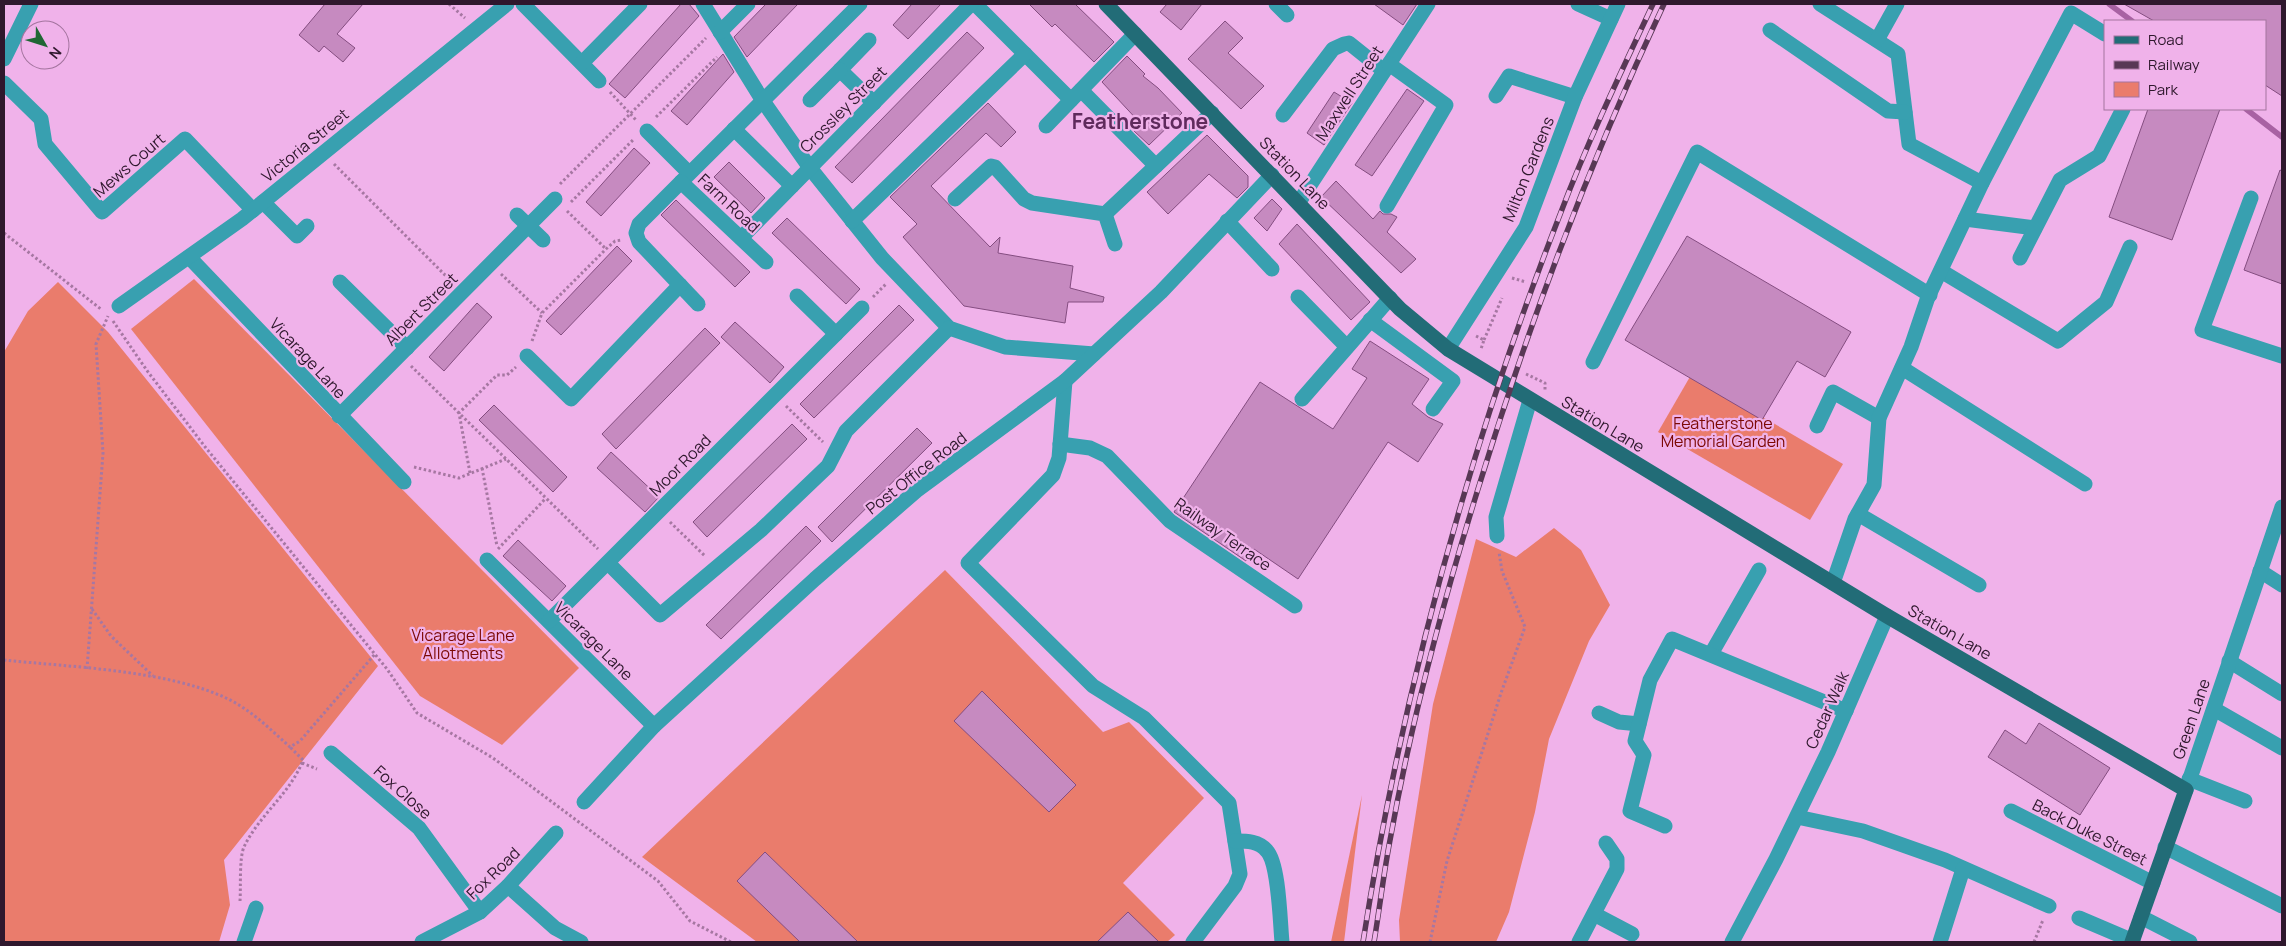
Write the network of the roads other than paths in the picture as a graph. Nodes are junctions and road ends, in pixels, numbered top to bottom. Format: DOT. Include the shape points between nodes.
graph roads {
  1 [pos="31,4"];
  2 [pos="507,4"];
  3 [pos="523,4"];
  4 [pos="640,4"];
  5 [pos="703,4"];
  6 [pos="748,4"];
  7 [pos="860,4"];
  8 [pos="971,4"];
  9 [pos="975,4"];
  10 [pos="1108,4"];
  11 [pos="1276,4"];
  12 [pos="1428,4"];
  13 [pos="1578,4"];
  14 [pos="1618,4"];
  15 [pos="1820,4"];
  16 [pos="1897,4"];
  17 [pos="1287,14"];
  18 [pos="1611,19"];
  19 [pos="718,29"];
  20 [pos="1770,30"];
  21 [pos="2104,33"];
  22 [pos="1135,34"];
  23 [pos="869,40"];
  24 [pos="1877,40"];
  25 [pos="1025,54"];
  26 [pos="4,59"];
  27 [pos="582,63"];
  28 [pos="1386,67"];
  29 [pos="840,70"];
  30 [pos="599,81"];
  31 [pos="4,83"];
  32 [pos="1076,95"];
  33 [pos="1496,96"];
  34 [pos="1575,97"];
  35 [pos="810,100"];
  36 [pos="763,101"];
  37 [pos="874,103"];
  38 [pos="2122,110"];
  39 [pos="1905,112"];
  40 [pos="1212,113"];
  41 [pos="1283,115"];
  42 [pos="1046,126"];
  43 [pos="734,129"];
  44 [pos="647,131"];
  45 [pos="1156,166"];
  46 [pos="810,168"];
  47 [pos="1272,175"];
  48 [pos="685,177"];
  49 [pos="1982,183"];
  50 [pos="792,186"];
  51 [pos="2251,198"];
  52 [pos="555,199"];
  53 [pos="955,199"];
  54 [pos="1299,202"];
  55 [pos="258,206"];
  56 [pos="1387,206"];
  57 [pos="1106,214"];
  58 [pos="517,215"];
  59 [pos="1965,219"];
  60 [pos="852,221"];
  61 [pos="1227,221"];
  62 [pos="307,226"];
  63 [pos="528,226"];
  64 [pos="2035,228"];
  65 [pos="741,238"];
  66 [pos="543,240"];
  67 [pos="1115,244"];
  68 [pos="2130,247"];
  69 [pos="189,257"];
  70 [pos="2020,258"];
  71 [pos="766,262"];
  72 [pos="1272,269"];
  73 [pos="1941,271"];
  74 [pos="340,282"];
  75 [pos="680,285"];
  76 [pos="1930,295"];
  77 [pos="798,296"];
  78 [pos="1298,297"];
  79 [pos="1390,298"];
  80 [pos="698,304"];
  81 [pos="862,308"];
  82 [pos="114,310"];
  83 [pos="1370,320"];
  84 [pos="949,328"];
  85 [pos="836,334"];
  86 [pos="1347,347"];
  87 [pos="1448,349"];
  88 [pos="404,352"];
  89 [pos="1094,354"];
  90 [pos="2282,355"];
  91 [pos="527,356"];
  92 [pos="1593,362"];
  93 [pos="1902,368"];
  94 [pos="1065,381"];
  95 [pos="1302,399"];
  96 [pos="1530,400"];
  97 [pos="1433,409"];
  98 [pos="339,416"];
  99 [pos="1879,418"];
  100 [pos="1817,426"];
  101 [pos="1060,444"];
  102 [pos="404,482"];
  103 [pos="2085,484"];
  104 [pos="2282,507"];
  105 [pos="1858,514"];
  106 [pos="1496,536"];
  107 [pos="493,554"];
  108 [pos="609,562"];
  109 [pos="1759,570"];
  110 [pos="2260,571"];
  111 [pos="1833,583"];
  112 [pos="1979,585"];
  113 [pos="2282,585"];
  114 [pos="1295,606"];
  115 [pos="1887,616"];
  116 [pos="549,621"];
  117 [pos="1711,654"];
  118 [pos="2230,661"];
  119 [pos="2282,694"];
  120 [pos="2214,709"];
  121 [pos="1846,711"];
  122 [pos="1599,713"];
  123 [pos="1639,724"];
  124 [pos="654,726"];
  125 [pos="2282,748"];
  126 [pos="332,753"];
  127 [pos="2188,784"];
  128 [pos="584,802"];
  129 [pos="2245,802"];
  130 [pos="2011,811"];
  131 [pos="1796,816"];
  132 [pos="1665,826"];
  133 [pos="556,834"];
  134 [pos="1235,841"];
  135 [pos="1606,842"];
  136 [pos="2166,848"];
  137 [pos="1963,869"];
  138 [pos="2153,883"];
  139 [pos="508,886"];
  140 [pos="2049,906"];
  141 [pos="2282,906"];
  142 [pos="256,908"];
  143 [pos="480,912"];
  144 [pos="1594,914"];
  145 [pos="2141,917"];
  146 [pos="2079,918"];
  147 [pos="1632,934"];
  148 [pos="244,942"];
  149 [pos="422,942"];
  150 [pos="582,942"];
  151 [pos="1193,942"];
  152 [pos="1282,942"];
  153 [pos="1580,942"];
  154 [pos="1732,942"];
  155 [pos="1940,942"];
  156 [pos="2132,942"];
  157 [pos="2190,942"];
  1 -- 26 [label="street"];
  2 -- 55 [label="street, Victoria Street"];
  3 -- 27 [label="street"];
  4 -- 27 [label="street"];
  5 -- 19 [label="street"];
  6 -- 19 [label="street"];
  7 -- 36 [label="street"];
  8 -- 37 [label="street, Crossley Street"];
  9 -- 25 [label="street"];
  10 -- 22 [label="main road, Station Lane"];
  11 -- 17 [label="street"];
  12 -- 28 [label="street, Maxwell Street"];
  13 -- 18 [label="street"];
  14 -- 18 [label="street, Milton Gardens"];
  15 -- 24 [label="street"];
  16 -- 24 [label="street"];
  18 -- 34 [label="street, Milton Gardens"];
  19 -- 36 [label="street"];
  20 -- 39 [label="street" via="1888,111"];
  21 -- 49 [label="street" via="2071,13"];
  22 -- 32 [label="street"];
  22 -- 40 [label="main road, Station Lane"];
  23 -- 29 [label="street"];
  24 -- 39 [label="street" via="1898,54"];
  25 -- 32 [label="street"];
  25 -- 60 [label="street"];
  27 -- 30 [label="street"];
  28 -- 41 [label="street" via="1344,44 1333,50"];
  28 -- 54 [label="street, Maxwell Street"];
  28 -- 56 [label="street" via="1446,105"];
  29 -- 35 [label="street"];
  29 -- 37 [label="street"];
  31 -- 55 [label="street, Mews Court" via="41,119 45,144 102,212 185,139"];
  32 -- 42 [label="street"];
  32 -- 45 [label="street"];
  33 -- 34 [label="street" via="1510,76"];
  34 -- 87 [label="street, Milton Gardens" via="1526,227"];
  36 -- 43 [label="street"];
  36 -- 46 [label="street"];
  37 -- 46 [label="street, Crossley Street"];
  38 -- 64 [label="street" via="2099,156 2060,180"];
  39 -- 49 [label="street" via="1909,144"];
  40 -- 45 [label="street"];
  40 -- 47 [label="main road, Station Lane"];
  43 -- 48 [label="street"];
  43 -- 50 [label="street"];
  44 -- 48 [label="street"];
  45 -- 57 [label="street"];
  46 -- 50 [label="street, Crossley Street"];
  46 -- 60 [label="street"];
  47 -- 54 [label="main road, Station Lane"];
  47 -- 61 [label="street, Post Office Road"];
  48 -- 65 [label="street, Farm Road"];
  48 -- 75 [label="street, Farm Road" via="639,224 638,237 639,242"];
  49 -- 59 [label="street"];
  50 -- 65 [label="street, Crossley Street"];
  51 -- 90 [label="street" via="2202,330"];
  52 -- 63 [label="street, Albert Street"];
  53 -- 57 [label="street" via="990,166 995,167 1024,199 1032,203"];
  54 -- 79 [label="main road, Station Lane"];
  55 -- 62 [label="street" via="297,236"];
  55 -- 69 [label="street, Victoria Street"];
  57 -- 67 [label="street"];
  58 -- 63 [label="street"];
  59 -- 64 [label="street"];
  59 -- 73 [label="street"];
  60 -- 84 [label="street"];
  61 -- 72 [label="street"];
  61 -- 89 [label="street, Post Office Road" via="1160,292"];
  63 -- 66 [label="street"];
  63 -- 88 [label="street, Albert Street"];
  64 -- 70 [label="street"];
  65 -- 71 [label="street, Farm Road"];
  68 -- 73 [label="street" via="2106,302 2058,341"];
  69 -- 82 [label="street, Victoria Street"];
  69 -- 98 [label="street, Vicarage Lane"];
  73 -- 76 [label="street"];
  74 -- 88 [label="street"];
  75 -- 80 [label="street"];
  75 -- 91 [label="street" via="571,399"];
  76 -- 92 [label="street" via="1697,152"];
  76 -- 93 [label="street"];
  77 -- 85 [label="street"];
  78 -- 86 [label="street"];
  79 -- 83 [label="street"];
  79 -- 87 [label="main road, Station Lane"];
  81 -- 85 [label="street, Moor Road"];
  83 -- 86 [label="street"];
  83 -- 97 [label="street" via="1453,381"];
  84 -- 89 [label="street" via="1005,347"];
  84 -- 108 [label="street" via="846,431 828,466 768,524 660,615"];
  85 -- 108 [label="street, Moor Road"];
  86 -- 95 [label="street"];
  87 -- 96 [label="main road, Station Lane"];
  88 -- 98 [label="street, Albert Street"];
  89 -- 94 [label="street, Post Office Road"];
  93 -- 99 [label="street"];
  93 -- 103 [label="street"];
  94 -- 101 [label="street"];
  94 -- 124 [label="street, Post Office Road" via="916,491"];
  96 -- 106 [label="street" via="1496,517"];
  96 -- 111 [label="main road, Station Lane"];
  98 -- 102 [label="street, Vicarage Lane"];
  99 -- 100 [label="street" via="1833,392"];
  99 -- 105 [label="street" via="1874,485"];
  101 -- 114 [label="street, Railway Terrace" via="1090,448 1107,456 1170,521"];
  101 -- 134 [label="street" via="1053,475 968,563 1093,686 1144,718 1223,796 1229,803"];
  104 -- 110 [label="street, Green Lane"];
  105 -- 111 [label="street"];
  105 -- 112 [label="street"];
  107 -- 116 [label="street, Vicarage Lane"];
  108 -- 116 [label="street, Moor Road"];
  109 -- 117 [label="street"];
  110 -- 113 [label="street"];
  110 -- 118 [label="street, Green Lane"];
  111 -- 115 [label="main road, Station Lane"];
  115 -- 121 [label="street, Cedar Walk"];
  115 -- 127 [label="main road, Station Lane"];
  116 -- 124 [label="street, Vicarage Lane"];
  117 -- 121 [label="street"];
  117 -- 123 [label="street" via="1672,639 1650,680"];
  118 -- 119 [label="street"];
  118 -- 120 [label="street, Green Lane"];
  120 -- 125 [label="street"];
  120 -- 127 [label="street, Green Lane"];
  121 -- 131 [label="street, Cedar Walk"];
  122 -- 123 [label="street" via="1619,722"];
  123 -- 132 [label="street" via="1635,741 1644,755 1630,811"];
  124 -- 128 [label="street, Post Office Road"];
  126 -- 143 [label="street, Fox Close" via="419,828"];
  127 -- 129 [label="street"];
  127 -- 136 [label="main road, Green Lane"];
  130 -- 138 [label="street, Back Duke Street"];
  131 -- 137 [label="street" via="1863,831"];
  131 -- 154 [label="street, Cedar Walk"];
  133 -- 139 [label="street, Fox Road"];
  134 -- 151 [label="street" via="1240,874 1235,886"];
  134 -- 152 [label="street" via="1250,841 1263,847 1274,863"];
  135 -- 144 [label="street" via="1617,859 1617,869"];
  136 -- 138 [label="main road, Green Lane"];
  136 -- 141 [label="street"];
  137 -- 140 [label="street"];
  137 -- 155 [label="street"];
  138 -- 145 [label="main road, Green Lane"];
  139 -- 143 [label="street, Fox Road"];
  139 -- 150 [label="street" via="555,928"];
  142 -- 148 [label="street"];
  143 -- 149 [label="street, Fox Road"];
  144 -- 147 [label="street"];
  144 -- 153 [label="street"];
  145 -- 156 [label="main road, Green Lane"];
  145 -- 157 [label="street"];
  146 -- 156 [label="street"];
}
